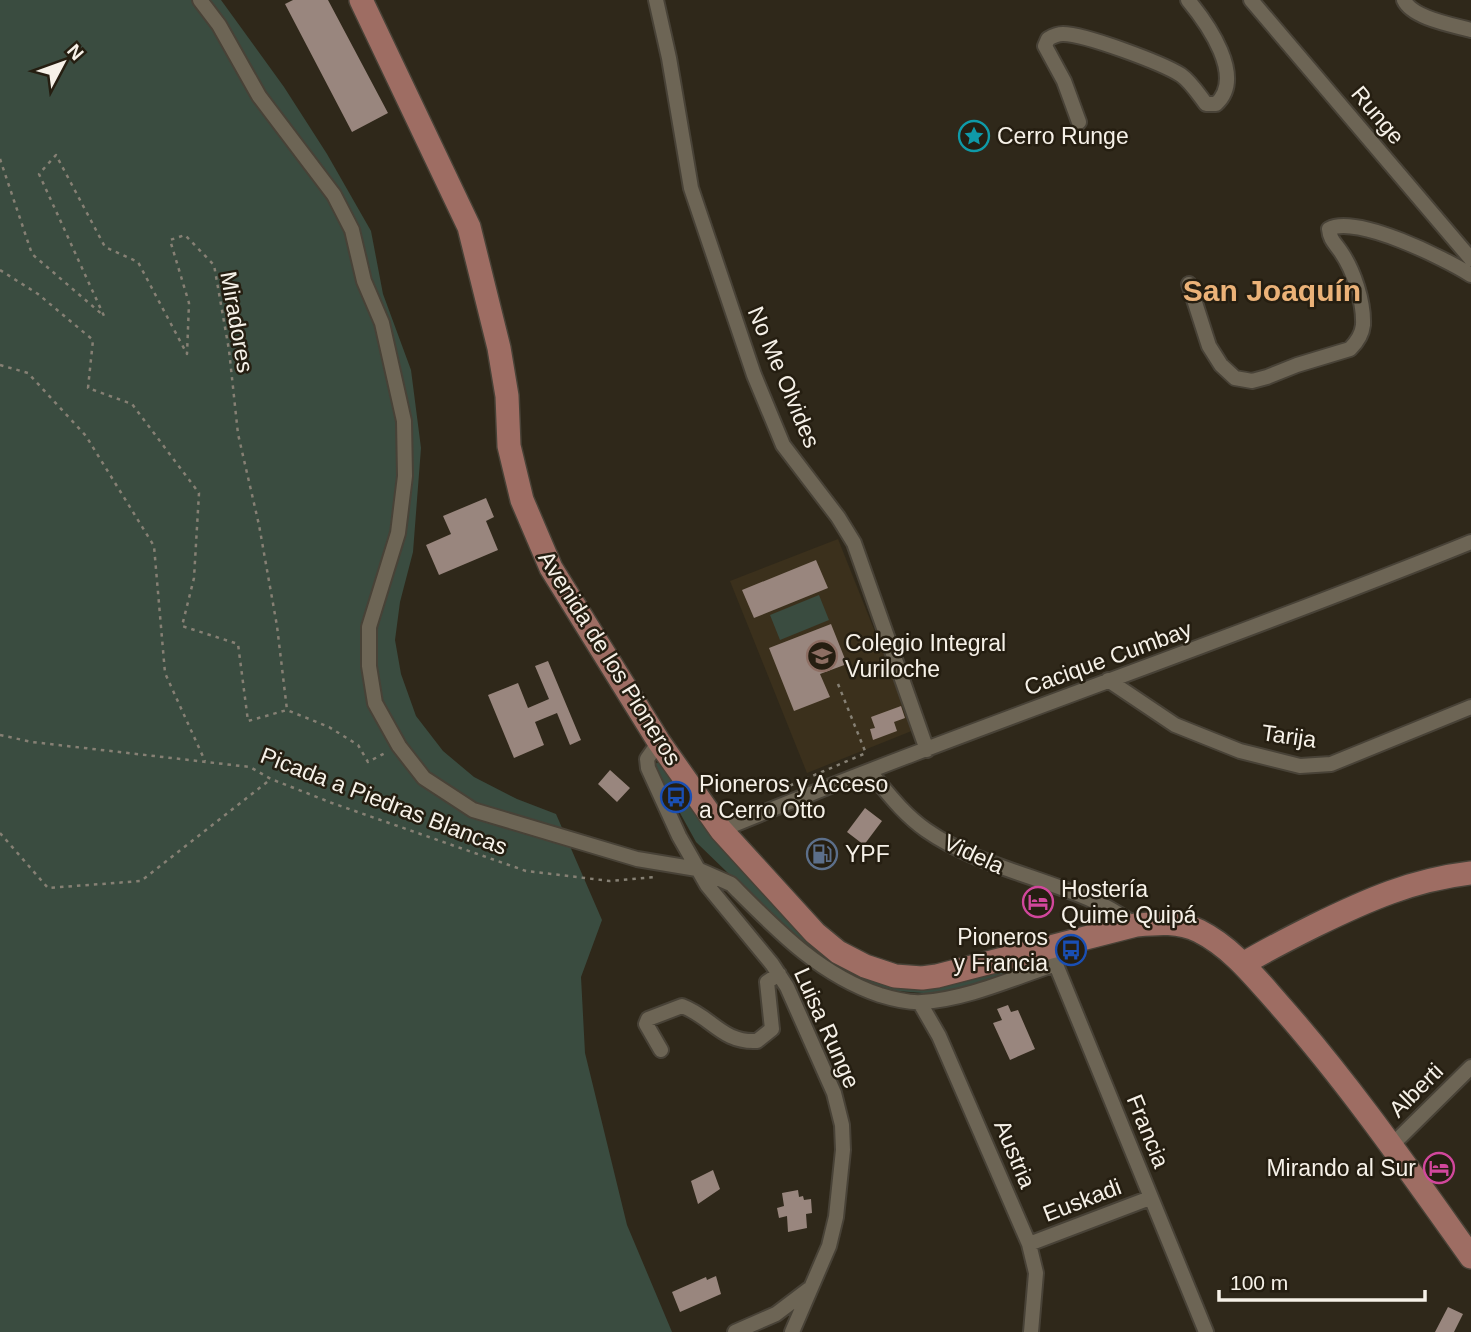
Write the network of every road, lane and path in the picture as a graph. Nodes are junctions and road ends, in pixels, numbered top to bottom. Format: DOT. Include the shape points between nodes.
graph roads {
  1 [pos="200,0"];
  2 [pos="360,0"];
  3 [pos="656,0"];
  4 [pos="1188,0"];
  5 [pos="1404,0"];
  6 [pos="1250,2"];
  7 [pos="1471,30"];
  8 [pos="1079,122"];
  9 [pos="0,159"];
  10 [pos="1471,260"];
  11 [pos="0,270"];
  12 [pos="1471,275"];
  13 [pos="1189,284"];
  14 [pos="0,365"];
  15 [pos="1471,542"];
  16 [pos="1108,680"];
  17 [pos="838,684"];
  18 [pos="1471,707"];
  19 [pos="287,710"];
  20 [pos="0,735"];
  21 [pos="659,742"];
  22 [pos="399,746"];
  23 [pos="927,750"];
  24 [pos="866,752"];
  25 [pos="205,761"];
  26 [pos="870,772"];
  27 [pos="271,779"];
  28 [pos="778,791"];
  29 [pos="721,830"];
  30 [pos="0,833"];
  31 [pos="669,865"];
  32 [pos="697,869"];
  33 [pos="1471,873"];
  34 [pos="1136,925"];
  35 [pos="1053,955"];
  36 [pos="1243,964"];
  37 [pos="779,975"];
  38 [pos="920,1003"];
  39 [pos="661,1049"];
  40 [pos="1471,1066"];
  41 [pos="1392,1146"];
  42 [pos="1150,1198"];
  43 [pos="1030,1244"];
  44 [pos="1471,1257"];
  45 [pos="813,1286"];
  46 [pos="735,1332"];
  47 [pos="792,1332"];
  48 [pos="1031,1332"];
  49 [pos="1206,1332"];
  1 -- 22 [label="street" via="259,96 334,195 352,230 364,281 382,323 404,421 405,476 398,533 369,627 369,666 375,703"];
  2 -- 21 [label="main road, Avenida de los Pioneros" via="469,227 499,348 509,446 533,530 551,568"];
  3 -- 23 [label="street, No Me Olvides" via="691,188 754,375 783,445 854,543"];
  4 -- 8 [label="street" via="1218,43 1227,80 1222,99 1206,104 1185,77 1170,69 1091,39 1055,35 1045,46"];
  5 -- 7 [label="street" via="1419,14"];
  6 -- 10 [label="street, Runge"];
  9 -- 19 [label="path, Miradores" via="32,254 104,316 39,174 56,155 105,247 138,262 187,354 189,303 170,240 185,235 214,265 238,434 277,626"];
  11 -- 19 [label="path" via="38,294 93,340 88,388 132,404 199,493 194,578 182,626 238,644 248,721"];
  12 -- 13 [label="street" via="1419,248 1357,226 1336,225 1329,229 1330,238 1354,277 1363,326 1359,340 1350,349 1252,381 1235,378 1221,365 1209,346"];
  14 -- 25 [label="path" via="28,373 86,436 154,546 165,673"];
  15 -- 16 [label="street, Cacique Cumbay" via="1250,630"];
  16 -- 18 [label="street, Tarija" via="1175,725 1240,751 1300,766 1331,764"];
  16 -- 23 [label="street, Cacique Cumbay"];
  17 -- 24 [label="path"];
  19 -- 22 [label="path" via="329,727 358,746 368,762"];
  20 -- 25 [label="path, Picada a Piedras Blancas"];
  21 -- 29 [label="main road, Avenida de los Pioneros"];
  21 -- 32 [label="street, Luisa Runge" via="647,759 648,768"];
  22 -- 31 [label="street" via="424,778 473,810"];
  23 -- 26 [label="street, Cacique Cumbay"];
  24 -- 26 [label="path"];
  24 -- 28 [label="path"];
  25 -- 27 [label="path, Picada a Piedras Blancas" via="250,766"];
  26 -- 29 [label="street, Cacique Cumbay"];
  26 -- 34 [label="street, Videla" via="908,815 956,849 1092,900"];
  27 -- 30 [label="path" via="141,881 48,888"];
  27 -- 31 [label="path, Picada a Piedras Blancas" via="526,871 610,881 657,877"];
  29 -- 35 [label="main road, Avenida de los Pioneros" via="815,933 865,966 895,976 929,977"];
  31 -- 32 [label="street"];
  32 -- 37 [label="street, Luisa Runge"];
  32 -- 38 [label="street" via="731,884 787,940 836,976 895,1000"];
  33 -- 36 [label="main road" via="1386,893"];
  34 -- 35 [label="main road, Avenida de los Pioneros"];
  34 -- 36 [label="main road, Avenida de los Pioneros" via="1163,923 1199,931"];
  35 -- 38 [label="street" via="985,988"];
  35 -- 42 [label="street, Francia"];
  36 -- 41 [label="main road, Avenida de los Pioneros" via="1319,1051"];
  37 -- 39 [label="street" via="767,982 772,1029 757,1041 736,1040 682,1006 648,1019 646,1024"];
  37 -- 45 [label="street, Luisa Runge" via="834,1093 842,1125 844,1150 836,1217"];
  38 -- 43 [label="street, Austria" via="939,1036"];
  40 -- 41 [label="street, Alberti"];
  41 -- 44 [label="main road, Avenida de los Pioneros"];
  42 -- 43 [label="street, Euskadi"];
  42 -- 49 [label="street, Francia"];
  43 -- 48 [label="street, Austria" via="1036,1273"];
  45 -- 46 [label="street" via="776,1314"];
  45 -- 47 [label="street, Luisa Runge"];
}
